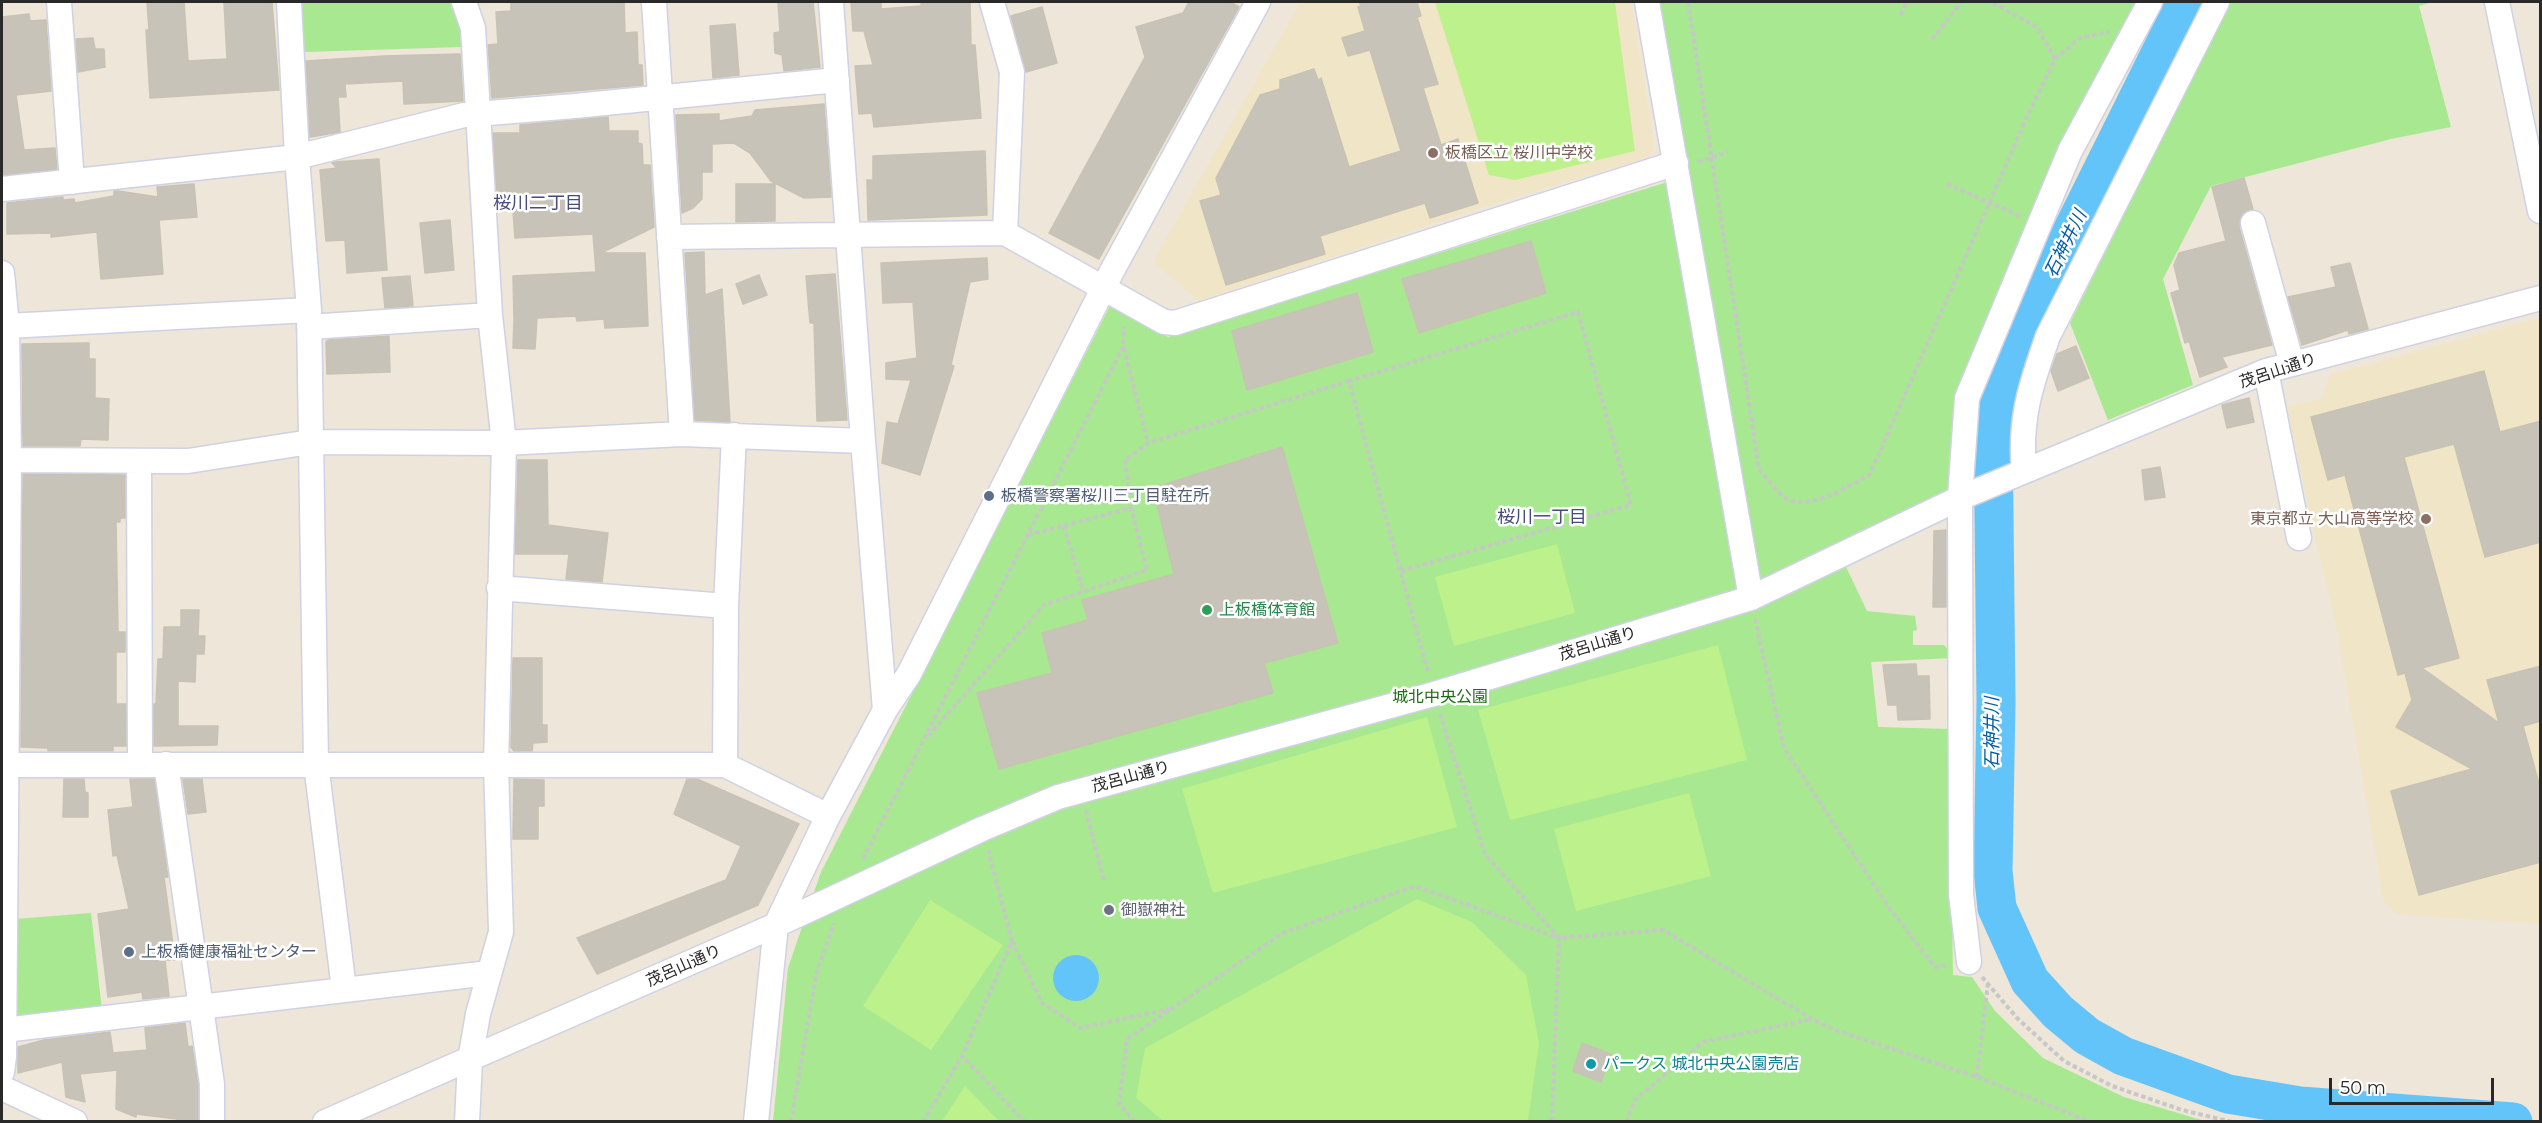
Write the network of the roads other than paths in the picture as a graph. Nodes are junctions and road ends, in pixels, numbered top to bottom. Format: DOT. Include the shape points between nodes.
graph roads {
  1 [pos="59,2"];
  2 [pos="289,2"];
  3 [pos="464,2"];
  4 [pos="654,2"];
  5 [pos="831,2"];
  6 [pos="992,2"];
  7 [pos="1258,2"];
  8 [pos="1647,2"];
  9 [pos="2150,2"];
  10 [pos="2217,2"];
  11 [pos="2497,2"];
  12 [pos="837,80"];
  13 [pos="660,98"];
  14 [pos="477,114"];
  15 [pos="297,156"];
  16 [pos="1686,162"];
  17 [pos="72,182"];
  18 [pos="2,189"];
  19 [pos="2541,211"];
  20 [pos="2253,223"];
  21 [pos="1005,232"];
  22 [pos="849,235"];
  23 [pos="669,237"];
  24 [pos="2,273"];
  25 [pos="1104,287"];
  26 [pos="2541,298"];
  27 [pos="490,315"];
  28 [pos="309,318"];
  29 [pos="7,326"];
  30 [pos="2292,364"];
  31 [pos="2266,371"];
  32 [pos="682,434"];
  33 [pos="734,435"];
  34 [pos="863,441"];
  35 [pos="310,442"];
  36 [pos="504,443"];
  37 [pos="9,460"];
  38 [pos="139,461"];
  39 [pos="2024,471"];
  40 [pos="1960,498"];
  41 [pos="2299,538"];
  42 [pos="500,588"];
  43 [pos="1751,598"];
  44 [pos="726,606"];
  45 [pos="885,710"];
  46 [pos="166,764"];
  47 [pos="316,764"];
  48 [pos="3,765"];
  49 [pos="140,765"];
  50 [pos="496,765"];
  51 [pos="725,765"];
  52 [pos="828,816"];
  53 [pos="776,925"];
  54 [pos="1969,962"];
  55 [pos="489,973"];
  56 [pos="344,989"];
  57 [pos="202,1005"];
  58 [pos="4,1030"];
  59 [pos="470,1060"];
  60 [pos="2,1072"];
  61 [pos="2,1088"];
  62 [pos="75,1122"];
  63 [pos="212,1122"];
  64 [pos="325,1122"];
  65 [pos="467,1122"];
  66 [pos="756,1122"];
  1 -- 17 [label="street"];
  2 -- 15 [label="street"];
  3 -- 14 [label="street" via="473,28"];
  4 -- 13 [label="street"];
  5 -- 12 [label="street"];
  6 -- 21 [label="street" via="1012,72"];
  7 -- 25 [label="street"];
  8 -- 16 [label="street"];
  9 -- 40 [label="street" via="2070,151 1967,398"];
  10 -- 39 [label="street" via="2048,336 2024,414"];
  11 -- 19 [label="street"];
  12 -- 13 [label="street"];
  12 -- 22 [label="street"];
  13 -- 14 [label="street"];
  13 -- 23 [label="street"];
  14 -- 15 [label="street"];
  14 -- 27 [label="street"];
  15 -- 17 [label="street"];
  15 -- 28 [label="street"];
  16 -- 25 [label="street" via="1175,323 1164,322"];
  16 -- 43 [label="street"];
  17 -- 18 [label="street"];
  20 -- 30 [label="street"];
  21 -- 22 [label="street"];
  21 -- 25 [label="street"];
  22 -- 23 [label="street"];
  22 -- 34 [label="street"];
  23 -- 32 [label="street"];
  24 -- 29 [label="street"];
  25 -- 45 [label="street" via="909,674"];
  26 -- 30 [label="street, 茂呂山通り"];
  27 -- 28 [label="street"];
  27 -- 36 [label="street"];
  28 -- 29 [label="street"];
  28 -- 35 [label="street"];
  29 -- 37 [label="street"];
  30 -- 31 [label="street, 茂呂山通り"];
  31 -- 39 [label="street, 茂呂山通り"];
  31 -- 41 [label="street"];
  32 -- 33 [label="street"];
  32 -- 36 [label="street"];
  33 -- 34 [label="street"];
  33 -- 44 [label="street"];
  34 -- 45 [label="street"];
  35 -- 36 [label="street"];
  35 -- 38 [label="street" via="188,460"];
  35 -- 47 [label="street"];
  36 -- 42 [label="street"];
  37 -- 38 [label="street"];
  37 -- 48 [label="street"];
  38 -- 49 [label="street"];
  39 -- 40 [label="street, 茂呂山通り"];
  40 -- 43 [label="street, 茂呂山通り"];
  40 -- 54 [label="street" via="1960,894"];
  42 -- 44 [label="street"];
  42 -- 50 [label="street"];
  43 -- 53 [label="street, 茂呂山通り" via="1434,694 1058,797"];
  44 -- 51 [label="street"];
  45 -- 52 [label="street"];
  46 -- 47 [label="street"];
  46 -- 49 [label="street"];
  46 -- 57 [label="street"];
  47 -- 50 [label="street"];
  47 -- 56 [label="street"];
  48 -- 49 [label="street"];
  48 -- 58 [label="street"];
  50 -- 51 [label="street"];
  50 -- 55 [label="street" via="501,932"];
  51 -- 52 [label="street"];
  52 -- 53 [label="street"];
  53 -- 59 [label="street, 茂呂山通り"];
  53 -- 66 [label="street"];
  55 -- 56 [label="street"];
  55 -- 59 [label="street"];
  56 -- 57 [label="street"];
  57 -- 58 [label="street"];
  57 -- 63 [label="street" via="212,1084"];
  58 -- 60 [label="street"];
  59 -- 64 [label="street, 茂呂山通り"];
  59 -- 65 [label="street"];
  61 -- 62 [label="street"];
}
